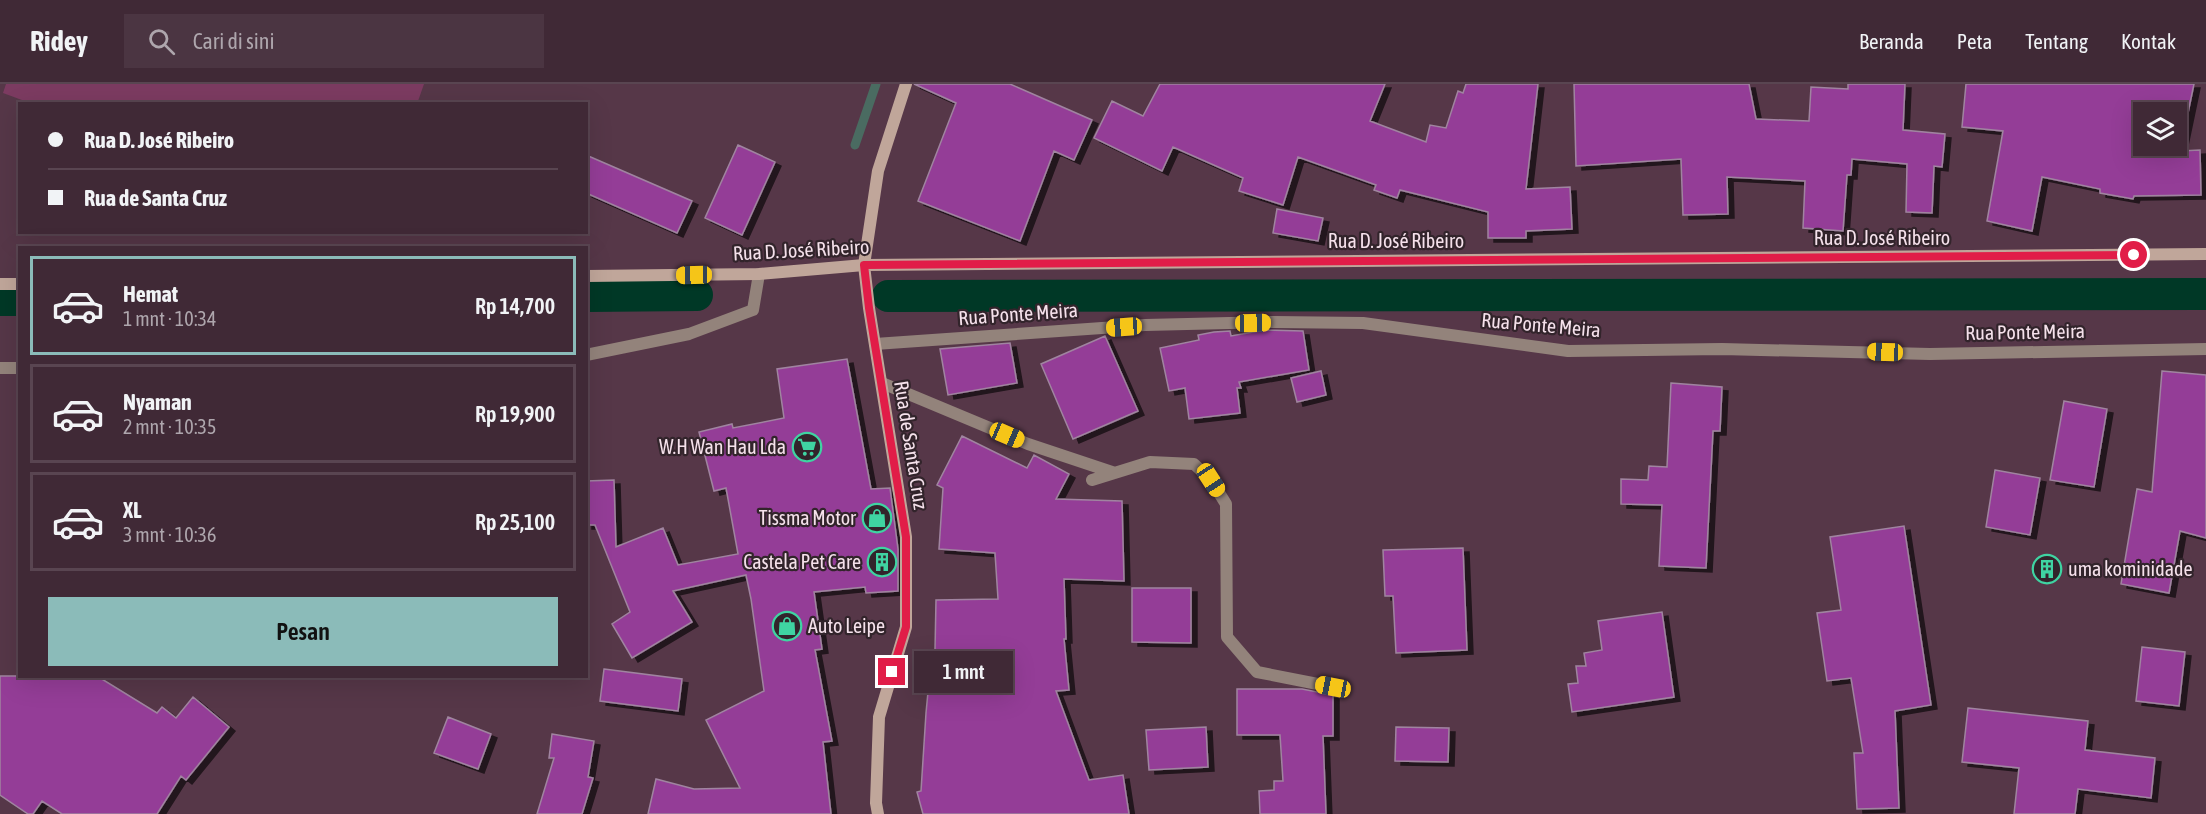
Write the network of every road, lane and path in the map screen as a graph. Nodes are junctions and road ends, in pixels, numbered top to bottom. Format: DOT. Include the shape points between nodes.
graph roads {
  1 [pos="906,84"];
  2 [pos="2206,254"];
  3 [pos="864,265"];
  4 [pos="759,274"];
  5 [pos="588,276"];
  6 [pos="0,284"];
  7 [pos="18,284"];
  8 [pos="875,344"];
  9 [pos="2206,349"];
  10 [pos="588,355"];
  11 [pos="0,368"];
  12 [pos="18,368"];
  13 [pos="882,383"];
  14 [pos="1115,473"];
  15 [pos="1092,480"];
  16 [pos="1333,687"];
  17 [pos="878,814"];
  1 -- 3 [label="street, Rua de Santa Cruz" via="878,171"];
  2 -- 3 [label="street, Rua D. José Ribeiro"];
  3 -- 4 [label="street, Rua D. José Ribeiro"];
  3 -- 8 [label="street, Rua de Santa Cruz"];
  4 -- 5 [label="street, Rua D. José Ribeiro"];
  4 -- 10 [label="street" via="753,310 689,333"];
  6 -- 7 [label="street"];
  8 -- 9 [label="street, Rua Ponte Meira" via="1145,325 1274,322 1363,323 1568,351 1722,349 1930,354"];
  8 -- 13 [label="street, Rua de Santa Cruz"];
  11 -- 12 [label="street"];
  13 -- 14 [label="street" via="1028,444"];
  13 -- 17 [label="street, Rua de Santa Cruz" via="906,537 906,627 879,717"];
  14 -- 15 [label="street"];
  14 -- 16 [label="street" via="1150,462 1194,464 1206,475 1226,504 1227,637 1257,672"];
}
